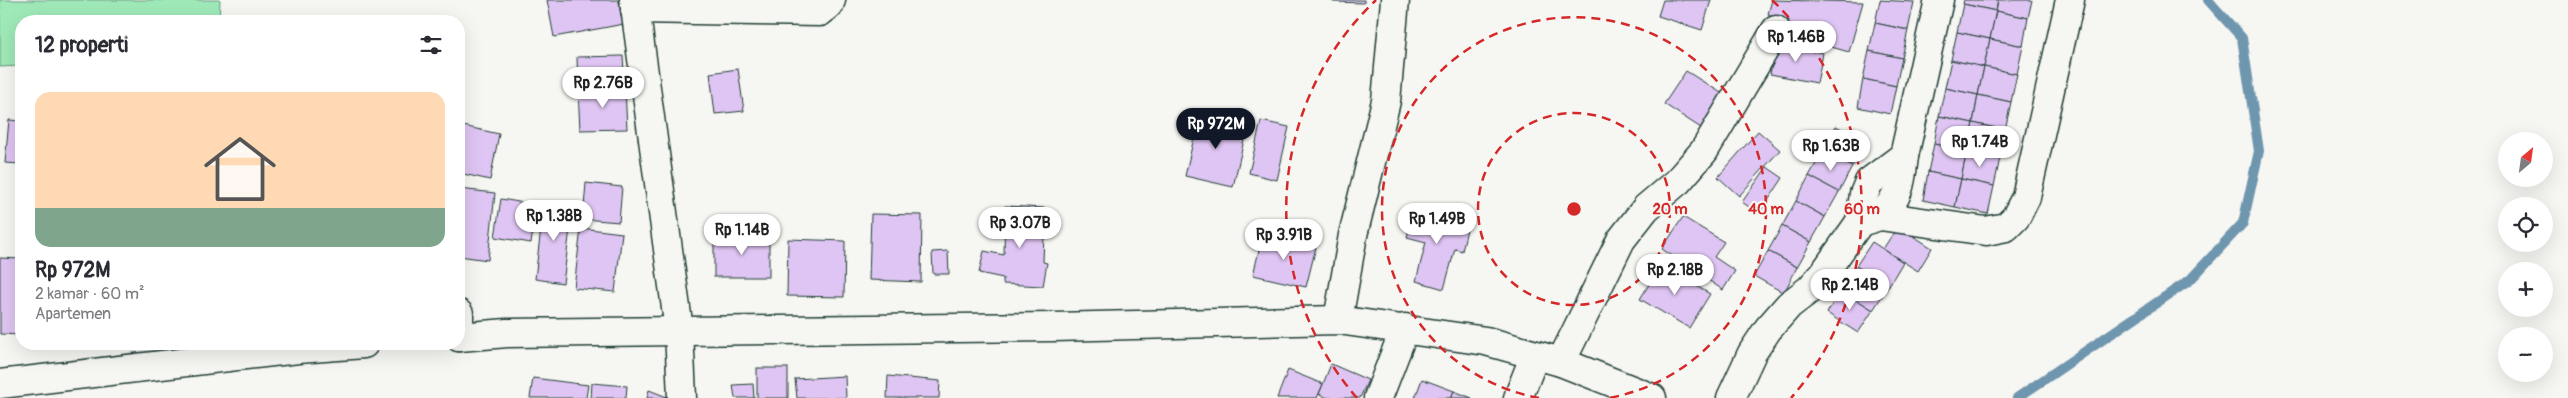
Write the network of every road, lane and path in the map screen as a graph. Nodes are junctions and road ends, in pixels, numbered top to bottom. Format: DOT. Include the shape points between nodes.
graph roads {
  1 [pos="830,0"];
  2 [pos="1395,0"];
  3 [pos="1939,0"];
  4 [pos="2070,0"];
  5 [pos="634,5"];
  6 [pos="1776,30"];
  7 [pos="1870,219"];
  8 [pos="1338,320"];
  9 [pos="1405,328"];
  10 [pos="679,330"];
  11 [pos="465,336"];
  12 [pos="289,350"];
  13 [pos="1548,359"];
  14 [pos="0,384"];
  15 [pos="682,398"];
  16 [pos="1378,398"];
  17 [pos="1518,398"];
  18 [pos="1652,398"];
  19 [pos="1731,398"];
  1 -- 5 [label="street" via="820,12"];
  2 -- 8 [label="street" via="1386,101 1352,235"];
  3 -- 7 [label="street" via="1904,156 1901,184 1894,202"];
  4 -- 7 [label="street" via="2026,197 2016,216 2006,226 1986,231"];
  5 -- 10 [label="street"];
  6 -- 13 [label="street" via="1704,151 1678,181 1646,208 1621,240"];
  7 -- 19 [label="street" via="1810,290 1789,305 1768,329 1752,352"];
  8 -- 9 [label="street"];
  8 -- 10 [label="street" via="1054,327"];
  9 -- 13 [label="street" via="1486,341"];
  9 -- 16 [label="street"];
  10 -- 11 [label="street"];
  10 -- 15 [label="street"];
  12 -- 14 [label="street"];
  13 -- 17 [label="street"];
  13 -- 18 [label="street"];
}
